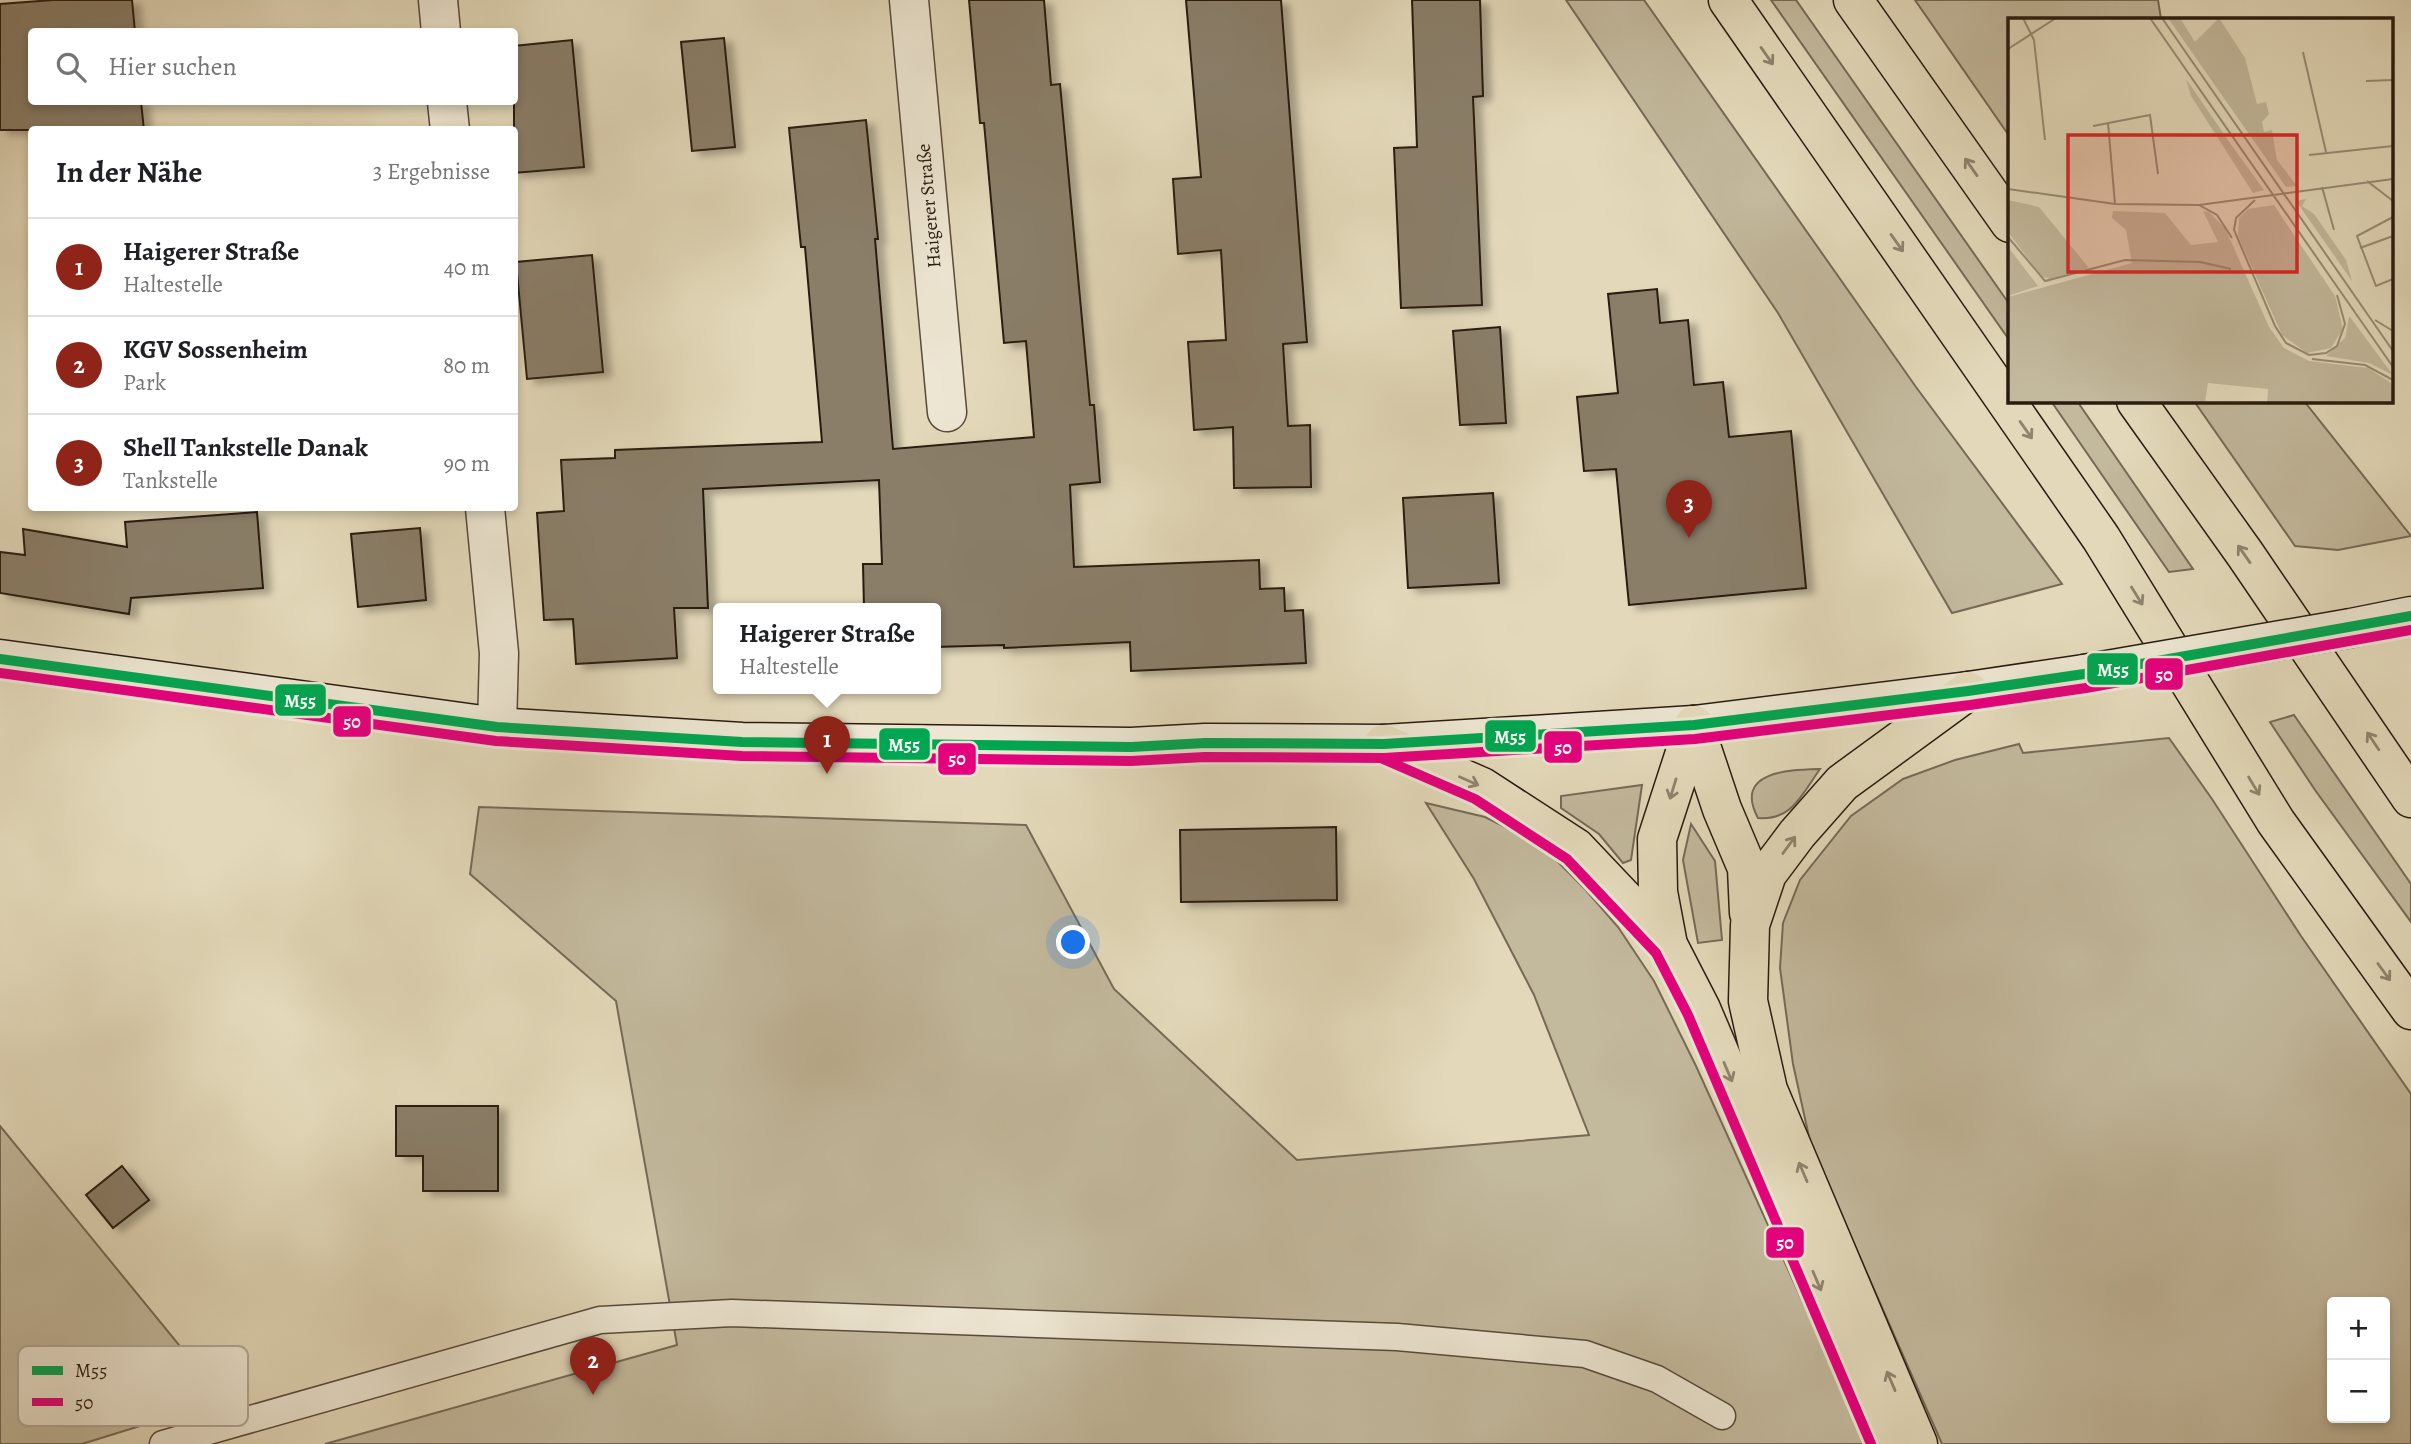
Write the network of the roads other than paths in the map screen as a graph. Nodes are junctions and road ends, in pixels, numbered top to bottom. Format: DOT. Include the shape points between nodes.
graph roads {
  1 [pos="438,0"];
  2 [pos="909,0"];
  3 [pos="1728,0"];
  4 [pos="1853,0"];
  5 [pos="441,28"];
  6 [pos="447,105"];
  7 [pos="450,126"];
  8 [pos="2008,220"];
  9 [pos="2137,402"];
  10 [pos="947,412"];
  11 [pos="485,511"];
  12 [pos="2396,620"];
  13 [pos="0,659"];
  14 [pos="1968,691"];
  15 [pos="1694,725"];
  16 [pos="497,727"];
  17 [pos="1384,744"];
  18 [pos="2411,798"];
  19 [pos="1750,925"];
  20 [pos="1668,944"];
  21 [pos="2411,1010"];
  22 [pos="1722,1416"];
  23 [pos="248,1420"];
  24 [pos="226,1426"];
  25 [pos="163,1444"];
  26 [pos="1886,1444"];
  27 [pos="1918,1444"];
  1 -- 5 [label="main road"];
  2 -- 10 [label="main road, Haigerer Straße"];
  3 -- 21 [label="highway, one-way" via="2101,538 2276,822"];
  8 -- 4 [label="highway, one-way"];
  6 -- 7 [label="main road"];
  18 -- 9 [label="highway, one-way"];
  11 -- 16 [label="main road" via="499,653"];
  12 -- 14 [label="main road, bridge"];
  13 -- 16 [label="main road"];
  14 -- 15 [label="main road"];
  19 -- 14 [label="highway, one-way" via="1767,874 1842,783"];
  15 -- 17 [label="main road"];
  15 -- 19 [label="highway" via="1746,868"];
  15 -- 20 [label="highway, one-way" via="1657,839 1658,892"];
  16 -- 17 [label="main road" via="742,742 1130,747"];
  17 -- 20 [label="highway, one-way" via="1482,787 1576,848"];
  27 -- 19 [label="highway, one-way" via="1768,1090 1748,1001"];
  20 -- 26 [label="highway, one-way" via="1701,1009"];
  22 -- 23 [label="lane" via="1657,1379 1586,1354 1397,1337 732,1313 600,1320"];
  24 -- 25 [label="lane"];
}
